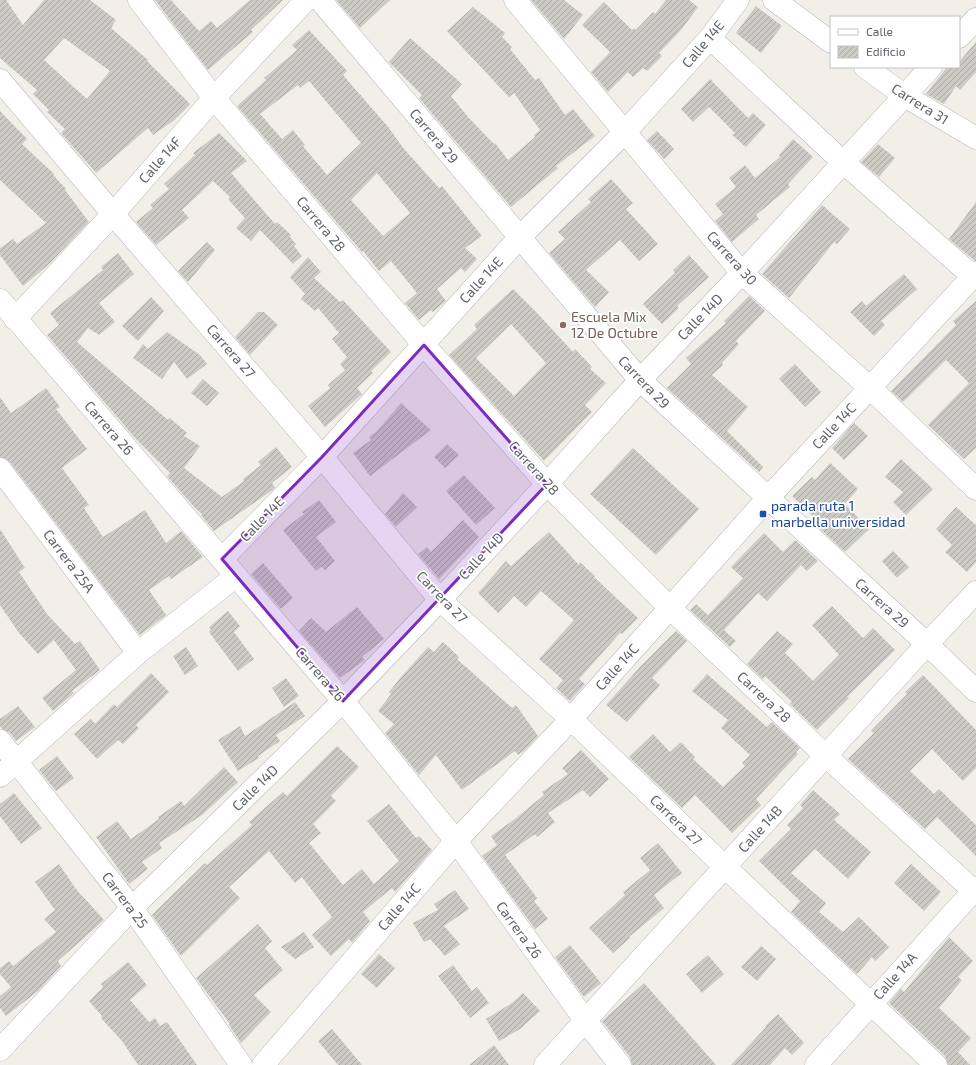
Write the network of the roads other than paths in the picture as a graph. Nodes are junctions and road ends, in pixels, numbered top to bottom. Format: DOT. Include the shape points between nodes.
graph roads {
  1 [pos="139,0"];
  2 [pos="306,0"];
  3 [pos="320,0"];
  4 [pos="515,0"];
  5 [pos="738,0"];
  6 [pos="774,0"];
  7 [pos="976,19"];
  8 [pos="960,36"];
  9 [pos="710,38"];
  10 [pos="830,41"];
  11 [pos="866,68"];
  12 [pos="931,68"];
  13 [pos="0,80"];
  14 [pos="905,96"];
  15 [pos="214,98"];
  16 [pos="625,132"];
  17 [pos="976,138"];
  18 [pos="844,163"];
  19 [pos="113,214"];
  20 [pos="519,238"];
  21 [pos="742,273"];
  22 [pos="975,276"];
  23 [pos="0,300"];
  24 [pos="15,320"];
  25 [pos="424,345"];
  26 [pos="640,380"];
  27 [pos="870,387"];
  28 [pos="322,457"];
  29 [pos="0,469"];
  30 [pos="547,484"];
  31 [pos="976,489"];
  32 [pos="767,499"];
  33 [pos="222,559"];
  34 [pos="236,576"];
  35 [pos="976,592"];
  36 [pos="440,600"];
  37 [pos="670,608"];
  38 [pos="927,644"];
  39 [pos="138,653"];
  40 [pos="976,691"];
  41 [pos="343,701"];
  42 [pos="572,719"];
  43 [pos="0,741"];
  44 [pos="826,756"];
  45 [pos="16,761"];
  46 [pos="0,776"];
  47 [pos="456,841"];
  48 [pos="725,867"];
  49 [pos="975,890"];
  50 [pos="132,908"];
  51 [pos="870,1004"];
  52 [pos="585,1020"];
  53 [pos="0,1050"];
  54 [pos="241,1065"];
  55 [pos="263,1065"];
  56 [pos="545,1065"];
  57 [pos="620,1065"];
  58 [pos="816,1065"];
  59 [pos="936,1065"];
  1 -- 15 [label="street, Carrera 28"];
  2 -- 15 [label="street, Calle 14F"];
  3 -- 20 [label="street, Carrera 29"];
  4 -- 16 [label="street, Carrera 30"];
  5 -- 9 [label="street, Calle 14E"];
  6 -- 10 [label="street"];
  7 -- 8 [label="street"];
  9 -- 16 [label="street, Calle 14E"];
  9 -- 18 [label="street"];
  11 -- 14 [label="street, Carrera 31"];
  12 -- 14 [label="street, Calle 14D"];
  13 -- 19 [label="street, Carrera 27"];
  14 -- 17 [label="street, Carrera 31"];
  14 -- 18 [label="street, Calle 14D"];
  15 -- 19 [label="street, Calle 14F"];
  15 -- 25 [label="street, Carrera 28"];
  16 -- 20 [label="street, Calle 14E"];
  16 -- 21 [label="street, Carrera 30"];
  18 -- 21 [label="street, Calle 14D"];
  18 -- 22 [label="street"];
  19 -- 24 [label="street, Calle 14F"];
  19 -- 28 [label="street, Carrera 27"];
  20 -- 25 [label="street, Calle 14E"];
  20 -- 26 [label="street, Carrera 29"];
  21 -- 26 [label="street, Calle 14D"];
  21 -- 27 [label="street, Carrera 30"];
  22 -- 27 [label="street, Calle 14C"];
  23 -- 24 [label="street, Carrera 26"];
  24 -- 33 [label="street, Carrera 26"];
  25 -- 28 [label="street, Calle 14E"];
  25 -- 30 [label="street, Carrera 28"];
  26 -- 30 [label="street, Calle 14D"];
  26 -- 32 [label="street, Carrera 29"];
  27 -- 31 [label="street, Carrera 30"];
  27 -- 32 [label="street, Calle 14C"];
  28 -- 33 [label="street, Calle 14E"];
  28 -- 36 [label="street, Carrera 27"];
  29 -- 39 [label="street, Carrera 25A"];
  30 -- 36 [label="street, Calle 14D"];
  30 -- 37 [label="street, Carrera 28"];
  32 -- 37 [label="street, Calle 14C"];
  32 -- 38 [label="street, Carrera 29"];
  33 -- 34 [label="street, Carrera 26"];
  34 -- 39 [label="street"];
  34 -- 41 [label="street, Carrera 26"];
  35 -- 38 [label="street, Calle 14B"];
  36 -- 41 [label="street, Calle 14D"];
  36 -- 42 [label="street, Carrera 27"];
  37 -- 42 [label="street, Calle 14C"];
  37 -- 44 [label="street, Carrera 28"];
  38 -- 40 [label="street, Carrera 29"];
  38 -- 44 [label="street, Calle 14B"];
  39 -- 45 [label="street"];
  41 -- 47 [label="street, Carrera 26"];
  41 -- 50 [label="street, Calle 14D"];
  42 -- 47 [label="street, Calle 14C"];
  42 -- 48 [label="street, Carrera 27"];
  43 -- 45 [label="street, Carrera 25"];
  44 -- 48 [label="street, Calle 14B"];
  44 -- 49 [label="street, Carrera 28"];
  45 -- 46 [label="street"];
  45 -- 50 [label="street, Carrera 25"];
  47 -- 52 [label="street, Carrera 26"];
  47 -- 55 [label="street, Calle 14C"];
  48 -- 51 [label="street, Carrera 27"];
  48 -- 52 [label="street, Calle 14B"];
  49 -- 51 [label="street, Calle 14A"];
  50 -- 53 [label="street, Calle 14D"];
  50 -- 54 [label="street, Carrera 25"];
  51 -- 58 [label="street, Calle 14A"];
  51 -- 59 [label="street, Carrera 27"];
  52 -- 56 [label="street, Calle 14B"];
  52 -- 57 [label="street, Carrera 26"];
}
